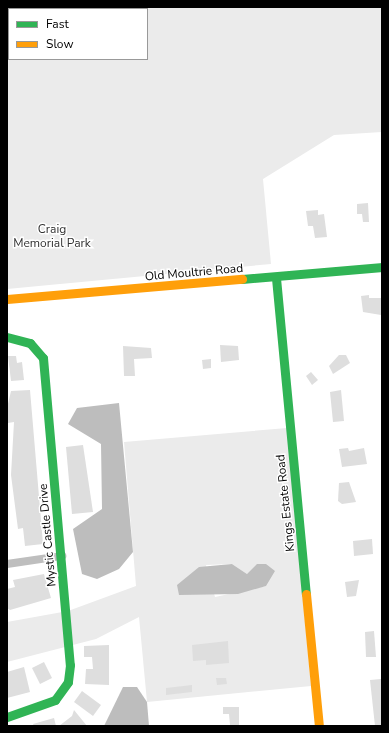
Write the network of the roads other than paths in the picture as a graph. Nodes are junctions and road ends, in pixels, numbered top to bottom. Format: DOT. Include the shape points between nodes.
graph roads {
  1 [pos="382,267"];
  2 [pos="276,278"];
  3 [pos="7,300"];
  4 [pos="7,337"];
  5 [pos="62,556"];
  6 [pos="7,564"];
  7 [pos="7,717"];
  8 [pos="319,726"];
  1 -- 2 [label="street, Old Moultrie Road"];
  2 -- 3 [label="street, Old Moultrie Road"];
  2 -- 8 [label="street, Kings Estate Road"];
  4 -- 5 [label="street, Mystic Castle Drive" via="30,343 43,358"];
  5 -- 6 [label="street"];
  5 -- 7 [label="street, Mystic Castle Drive" via="68,682 45,706"];
}
